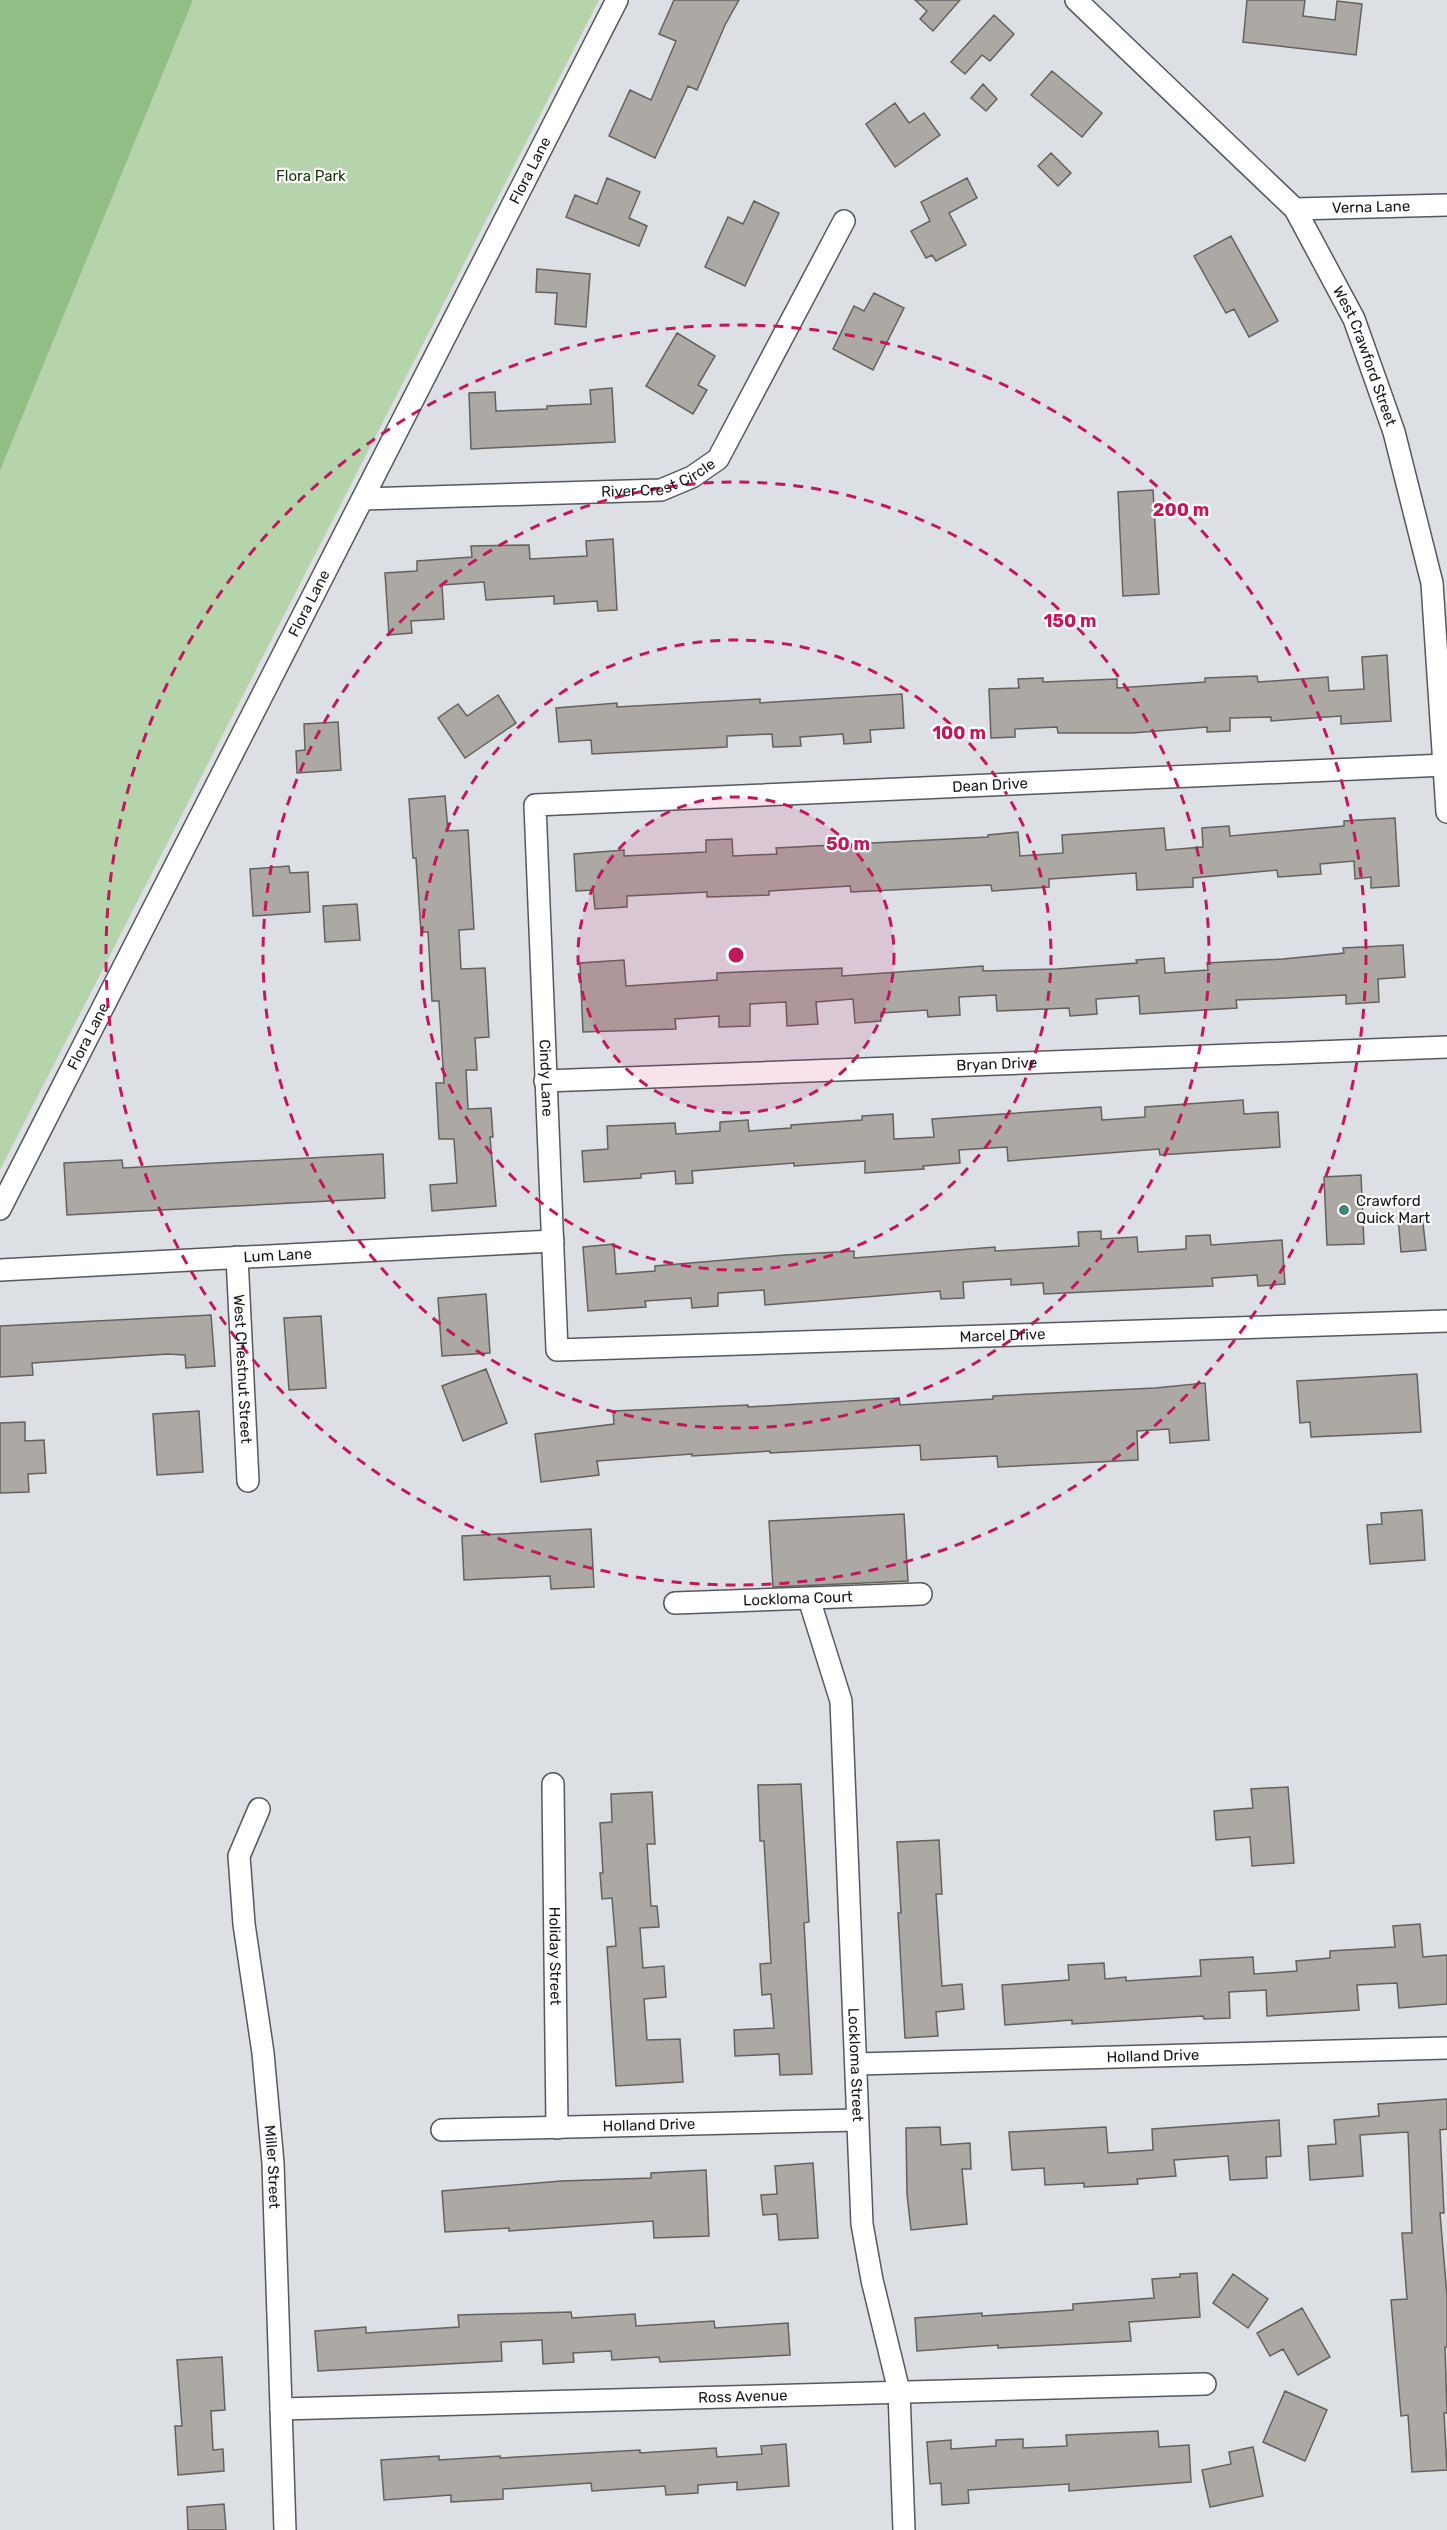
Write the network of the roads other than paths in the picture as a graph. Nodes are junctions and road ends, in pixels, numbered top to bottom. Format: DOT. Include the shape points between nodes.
graph roads {
  1 [pos="617,0"];
  2 [pos="1076,0"];
  3 [pos="1447,205"];
  4 [pos="1294,209"];
  5 [pos="844,221"];
  6 [pos="363,499"];
  7 [pos="1440,583"];
  8 [pos="1444,765"];
  9 [pos="535,805"];
  10 [pos="1447,812"];
  11 [pos="1447,1047"];
  12 [pos="545,1081"];
  13 [pos="0,1209"];
  14 [pos="553,1240"];
  15 [pos="237,1257"];
  16 [pos="0,1270"];
  17 [pos="1447,1321"];
  18 [pos="557,1350"];
  19 [pos="248,1481"];
  20 [pos="921,1594"];
  21 [pos="809,1599"];
  22 [pos="675,1603"];
  23 [pos="553,1784"];
  24 [pos="259,1809"];
  25 [pos="1447,2048"];
  26 [pos="857,2064"];
  27 [pos="857,2120"];
  28 [pos="557,2128"];
  29 [pos="442,2130"];
  30 [pos="1204,2384"];
  31 [pos="899,2391"];
  32 [pos="281,2409"];
  33 [pos="285,2530"];
  34 [pos="904,2530"];
  1 -- 6 [label="street, Flora Lane"];
  2 -- 4 [label="street, West Crawford Street"];
  3 -- 4 [label="street, Verna Lane"];
  4 -- 7 [label="street, West Crawford Street" via="1354,319 1394,432"];
  5 -- 6 [label="street, River Crest Circle" via="718,459 692,477 661,490"];
  6 -- 13 [label="street, Flora Lane"];
  7 -- 8 [label="street, West Crawford Street"];
  8 -- 9 [label="street, Dean Drive"];
  8 -- 10 [label="street, West Crawford Street"];
  9 -- 12 [label="street, Cindy Lane"];
  11 -- 12 [label="street, Bryan Drive"];
  12 -- 14 [label="street, Cindy Lane"];
  14 -- 15 [label="street, Lum Lane"];
  14 -- 18 [label="street, Cindy Lane"];
  15 -- 16 [label="street, Lum Lane"];
  15 -- 19 [label="street, West Chestnut Street"];
  17 -- 18 [label="street, Marcel Drive"];
  20 -- 21 [label="street, Lockloma Court"];
  21 -- 22 [label="street, Lockloma Court"];
  21 -- 26 [label="street, Lockloma Street" via="841,1701"];
  23 -- 28 [label="street, Holiday Street"];
  24 -- 32 [label="street, Miller Street" via="239,1856 273,2163"];
  25 -- 26 [label="street, Holland Drive"];
  26 -- 27 [label="street, Lockloma Street"];
  27 -- 28 [label="street, Holland Drive"];
  27 -- 31 [label="street, Lockloma Street" via="862,2224"];
  28 -- 29 [label="street, Holland Drive"];
  30 -- 31 [label="street, Ross Avenue"];
  31 -- 32 [label="street, Ross Avenue"];
  31 -- 34 [label="street, Lockloma Street"];
  32 -- 33 [label="street, Miller Street"];
}
